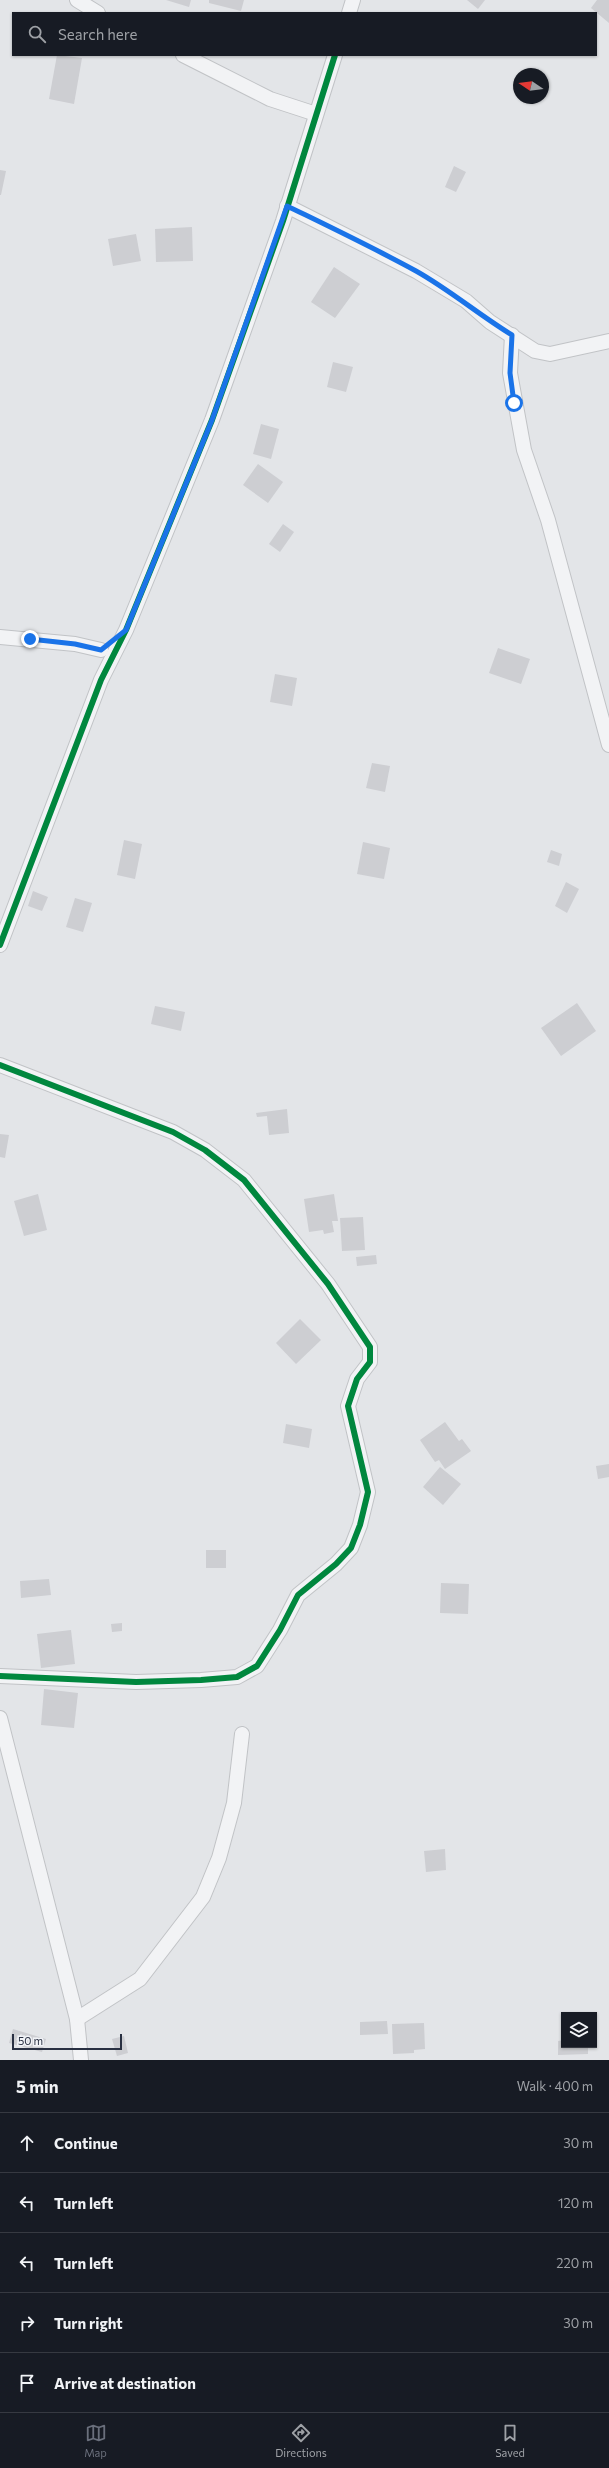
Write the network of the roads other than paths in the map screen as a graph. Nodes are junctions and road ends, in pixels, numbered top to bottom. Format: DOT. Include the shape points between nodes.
graph roads {
  1 [pos="77,0"];
  2 [pos="353,0"];
  3 [pos="96,12"];
  4 [pos="349,12"];
  5 [pos="185,56"];
  6 [pos="335,56"];
  7 [pos="316,114"];
  8 [pos="287,206"];
  9 [pos="512,335"];
  10 [pos="609,341"];
  11 [pos="126,630"];
  12 [pos="0,637"];
  13 [pos="101,650"];
  14 [pos="101,680"];
  15 [pos="609,745"];
  16 [pos="0,945"];
  17 [pos="0,1065"];
  18 [pos="0,1676"];
  19 [pos="0,1718"];
  20 [pos="242,1734"];
  21 [pos="77,2018"];
  22 [pos="81,2060"];
  1 -- 3 [label="street"];
  2 -- 4 [label="street"];
  5 -- 7 [label="street" via="270,99"];
  6 -- 7 [label="street"];
  7 -- 8 [label="street"];
  8 -- 9 [label="street" via="416,271 466,301 490,322"];
  8 -- 11 [label="street" via="212,420"];
  9 -- 10 [label="street" via="535,351 550,354"];
  9 -- 15 [label="street" via="510,373 524,450 548,520"];
  11 -- 13 [label="street"];
  11 -- 14 [label="street"];
  12 -- 13 [label="street" via="75,644"];
  13 -- 14 [label="street"];
  14 -- 16 [label="street"];
  17 -- 18 [label="street" via="173,1132 205,1150 244,1180 328,1284 358,1324 370,1347 370,1362 357,1379 348,1406 368,1492 360,1525 351,1548 336,1564 298,1595 257,1666 237,1678 201,1680 136,1682"];
  19 -- 21 [label="street"];
  20 -- 21 [label="street" via="234,1803 219,1858 203,1897 140,1979"];
  21 -- 22 [label="street"];
}
